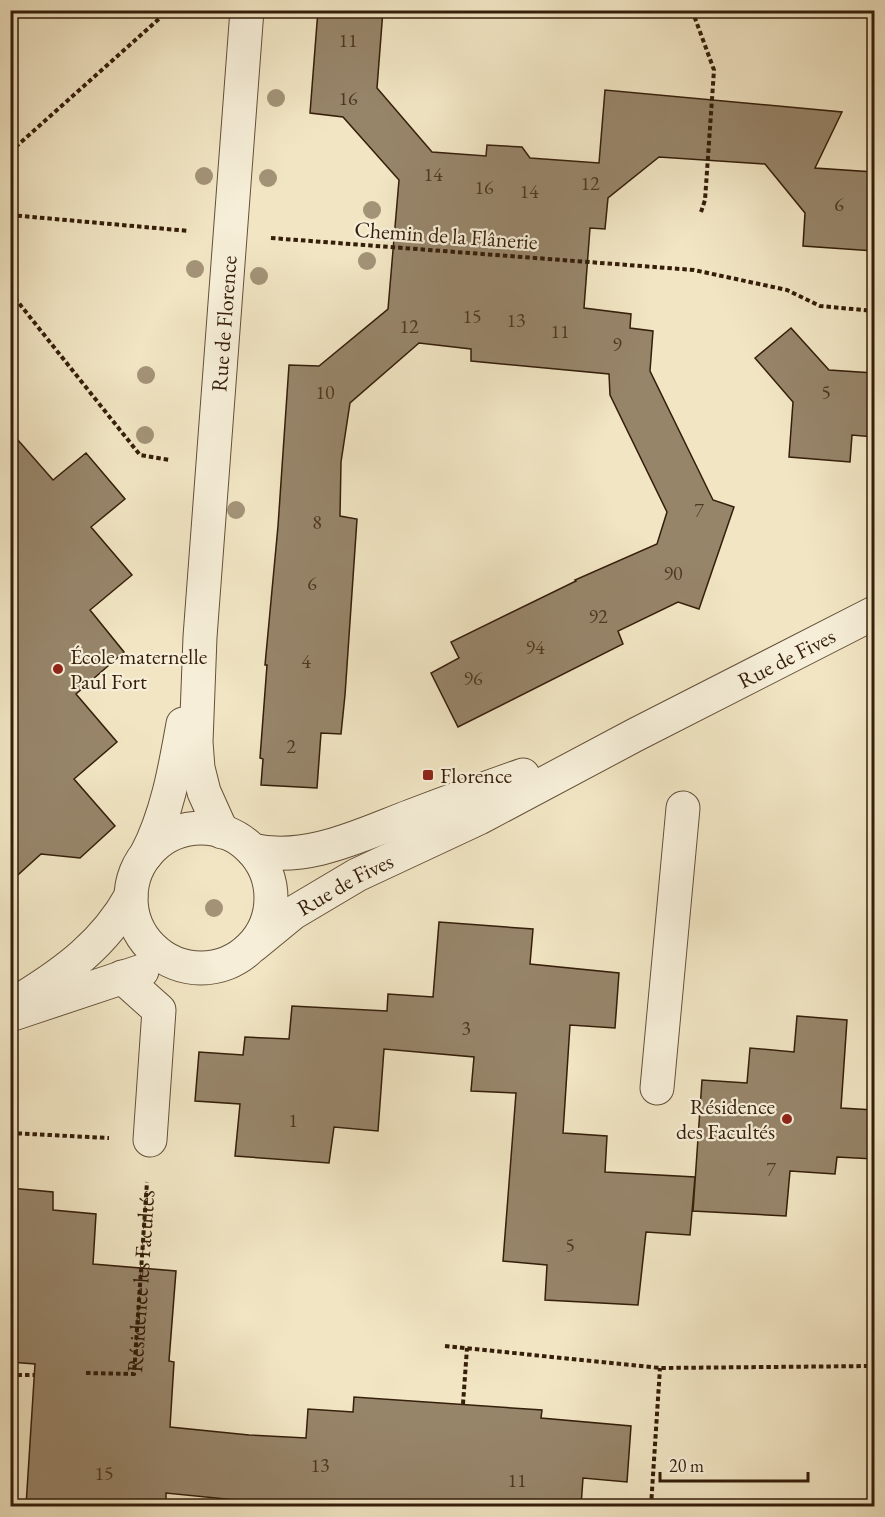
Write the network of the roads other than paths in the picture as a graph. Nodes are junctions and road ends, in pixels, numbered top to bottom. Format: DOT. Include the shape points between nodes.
graph roads {
  1 [pos="247,10"];
  2 [pos="874,613"];
  3 [pos="200,637"];
  4 [pos="635,735"];
  5 [pos="683,808"];
  6 [pos="222,832"];
  7 [pos="252,850"];
  8 [pos="143,860"];
  9 [pos="131,896"];
  10 [pos="254,945"];
  11 [pos="179,965"];
  12 [pos="122,977"];
  13 [pos="10,1005"];
  14 [pos="10,1015"];
  15 [pos="657,1088"];
  16 [pos="150,1140"];
  1 -- 3 [label="street, Rue de Florence"];
  2 -- 4 [label="street, Rue de Fives"];
  3 -- 6 [label="street, Rue de Florence" via="198,768"];
  3 -- 8 [label="street, Rue de Florence" via="174,772 156,837"];
  4 -- 7 [label="street, Rue de Fives" via="345,841 286,854"];
  4 -- 10 [label="street, Rue de Fives" via="479,818 357,875 293,913"];
  5 -- 15 [label="street"];
  6 -- 7 [label="street"];
  6 -- 8 [label="street" via="193,829 178,833 165,839"];
  7 -- 10 [label="street" via="269,880 271,897 270,914"];
  8 -- 9 [label="street"];
  9 -- 11 [label="street" via="135,921 148,943"];
  9 -- 13 [label="street" via="100,939 64,970"];
  10 -- 11 [label="street" via="211,968"];
  11 -- 12 [label="street"];
  12 -- 14 [label="street"];
  12 -- 16 [label="street" via="159,1010"];
}
